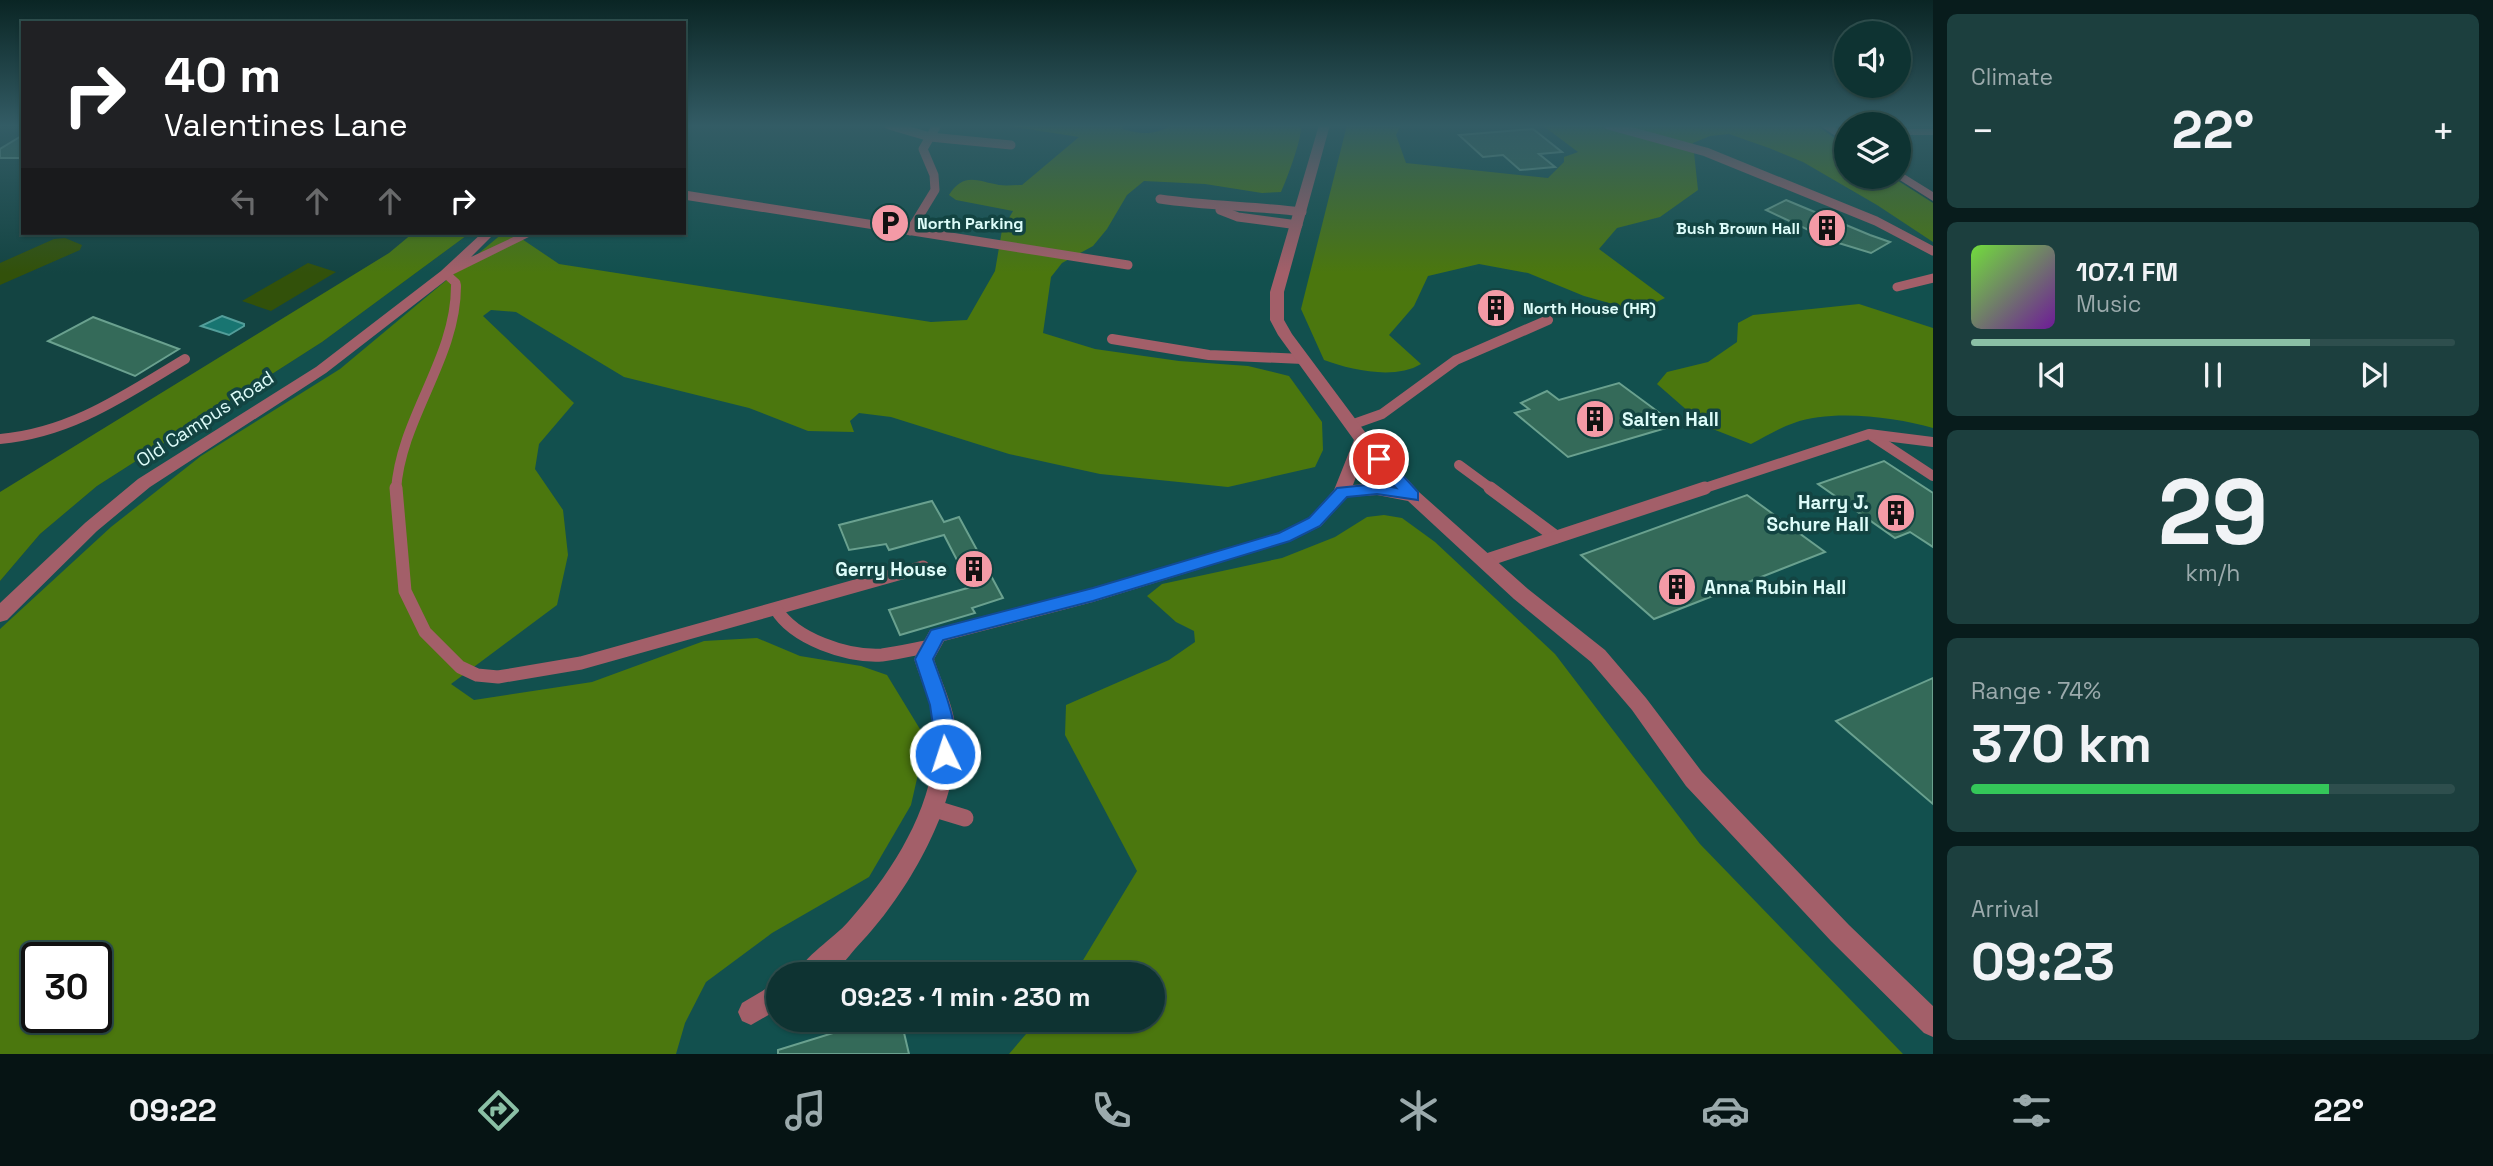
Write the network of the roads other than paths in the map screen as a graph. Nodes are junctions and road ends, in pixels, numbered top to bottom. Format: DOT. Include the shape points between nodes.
graph roads {
  1 [pos="934,174"];
  2 [pos="1312,174"];
  3 [pos="1761,174"];
  4 [pos="1911,182"];
  5 [pos="686,195"];
  6 [pos="1933,197"];
  7 [pos="1160,199"];
  8 [pos="1213,207"];
  9 [pos="1300,218"];
  10 [pos="910,231"];
  11 [pos="487,235"];
  12 [pos="527,235"];
  13 [pos="1933,251"];
  14 [pos="1128,265"];
  15 [pos="446,274"];
  16 [pos="1933,278"];
  17 [pos="1897,287"];
  18 [pos="1548,320"];
  19 [pos="1112,339"];
  20 [pos="185,359"];
  21 [pos="1303,359"];
  22 [pos="1351,425"];
  23 [pos="1869,433"];
  24 [pos="0,439"];
  25 [pos="1362,440"];
  26 [pos="1933,442"];
  27 [pos="1459,465"];
  28 [pos="1933,476"];
  29 [pos="1342,492"];
  30 [pos="1413,496"];
  31 [pos="1556,537"];
  32 [pos="1484,561"];
  33 [pos="923,567"];
  34 [pos="776,608"];
  35 [pos="0,615"];
  36 [pos="931,646"];
  37 [pos="932,808"];
  38 [pos="965,818"];
  39 [pos="822,962"];
  40 [pos="766,1002"];
  41 [pos="751,1012"];
  42 [pos="1933,1024"];
  1 -- 10 [label="lane" via="935,191"];
  2 -- 9 [label="street"];
  3 -- 13 [label="lane" via="1876,221"];
  4 -- 6 [label="street"];
  5 -- 10 [label="lane"];
  7 -- 8 [label="lane"];
  8 -- 9 [label="lane" via="1238,217"];
  9 -- 21 [label="street" via="1275,309 1285,335"];
  10 -- 14 [label="lane"];
  11 -- 15 [label="street, Old Campus Road"];
  12 -- 15 [label="street, Old Campus Road"];
  15 -- 34 [label="lane" via="456,283 456,313 412,418 397,474 395,504 405,592 425,632 460,667 498,677 581,663"];
  15 -- 35 [label="street, Old Campus Road" via="321,370 144,483"];
  16 -- 17 [label="lane"];
  18 -- 22 [label="lane" via="1456,360 1381,414"];
  19 -- 21 [label="lane" via="1209,355"];
  20 -- 24 [label="lane" via="73,425 25,439"];
  21 -- 22 [label="street"];
  22 -- 25 [label="street"];
  23 -- 26 [label="lane"];
  23 -- 28 [label="lane"];
  23 -- 31 [label="lane"];
  25 -- 29 [label="street"];
  25 -- 30 [label="street"];
  27 -- 31 [label="lane"];
  29 -- 30 [label="street" via="1377,489"];
  29 -- 36 [label="street" via="1315,522 1284,537 1093,595 937,635"];
  30 -- 32 [label="street"];
  31 -- 32 [label="lane"];
  32 -- 42 [label="street" via="1598,656 1694,779"];
  33 -- 34 [label="lane"];
  34 -- 36 [label="lane" via="785,624 803,636 837,648 880,655"];
  36 -- 37 [label="street" via="924,659 946,736"];
  37 -- 38 [label="lane"];
  37 -- 39 [label="street" via="898,875 852,934"];
  40 -- 41 [label="street"];
}
